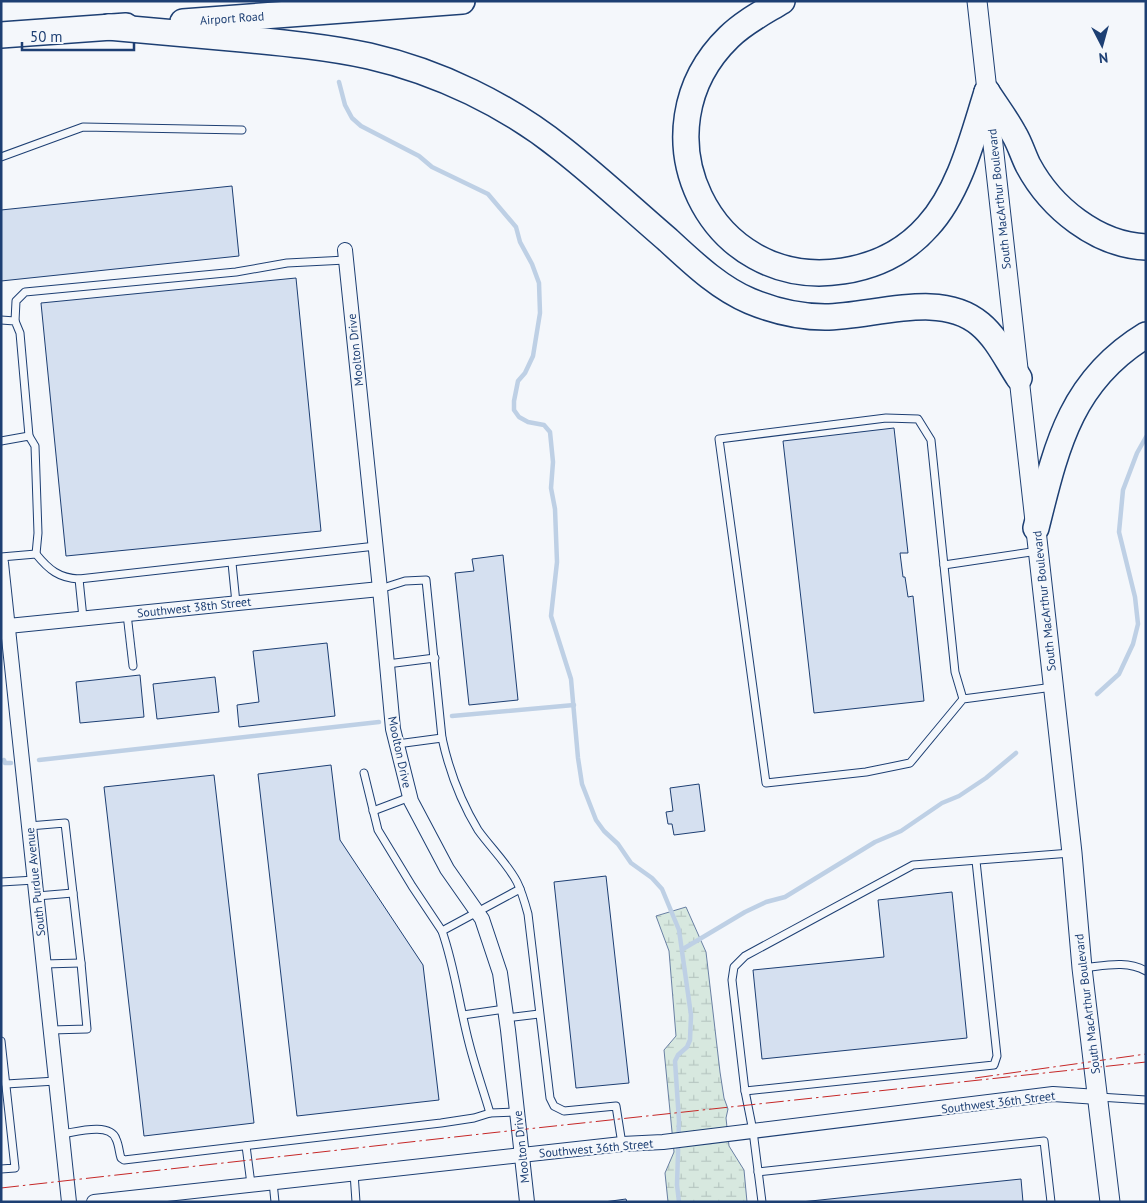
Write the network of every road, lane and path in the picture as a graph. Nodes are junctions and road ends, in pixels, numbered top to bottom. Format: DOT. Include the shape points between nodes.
graph roads {
  1 [pos="462,1"];
  2 [pos="782,1"];
  3 [pos="977,5"];
  4 [pos="108,27"];
  5 [pos="1,35"];
  6 [pos="987,92"];
  7 [pos="242,130"];
  8 [pos="1,157"];
  9 [pos="1146,247"];
  10 [pos="345,255"];
  11 [pos="1,320"];
  12 [pos="15,321"];
  13 [pos="1146,335"];
  14 [pos="1019,378"];
  15 [pos="29,436"];
  16 [pos="1,441"];
  17 [pos="1037,540"];
  18 [pos="376,546"];
  19 [pos="36,554"];
  20 [pos="1,557"];
  21 [pos="1,563"];
  22 [pos="232,563"];
  23 [pos="944,565"];
  24 [pos="79,579"];
  25 [pos="380,589"];
  26 [pos="236,603"];
  27 [pos="127,614"];
  28 [pos="83,618"];
  29 [pos="8,626"];
  30 [pos="435,658"];
  31 [pos="387,664"];
  32 [pos="133,666"];
  33 [pos="1054,687"];
  34 [pos="963,699"];
  35 [pos="442,738"];
  36 [pos="397,744"];
  37 [pos="364,774"];
  38 [pos="410,797"];
  39 [pos="373,811"];
  40 [pos="29,826"];
  41 [pos="1072,853"];
  42 [pos="976,861"];
  43 [pos="35,880"];
  44 [pos="1,882"];
  45 [pos="520,889"];
  46 [pos="73,893"];
  47 [pos="36,896"];
  48 [pos="477,912"];
  49 [pos="442,931"];
  50 [pos="81,963"];
  51 [pos="44,964"];
  52 [pos="1082,968"];
  53 [pos="1146,971"];
  54 [pos="506,1013"];
  55 [pos="539,1014"];
  56 [pos="463,1015"];
  57 [pos="51,1030"];
  58 [pos="1,1041"];
  59 [pos="56,1081"];
  60 [pos="6,1084"];
  61 [pos="744,1091"];
  62 [pos="1098,1097"];
  63 [pos="1146,1100"];
  64 [pos="5,1111"];
  65 [pos="518,1112"];
  66 [pos="490,1113"];
  67 [pos="753,1131"];
  68 [pos="62,1134"];
  69 [pos="622,1144"];
  70 [pos="246,1146"];
  71 [pos="523,1155"];
  72 [pos="1,1169"];
  73 [pos="758,1172"];
  74 [pos="354,1173"];
  75 [pos="273,1182"];
  76 [pos="251,1184"];
  77 [pos="356,1199"];
  78 [pos="69,1202"];
  79 [pos="94,1202"];
  80 [pos="275,1202"];
  81 [pos="527,1202"];
  82 [pos="762,1202"];
  83 [pos="1050,1202"];
  84 [pos="1110,1202"];
  1 -- 4 [label="highway, Airport Road"];
  2 -- 6 [label="highway" via="729,36 711,57 690,98 685,126 692,178 703,203 736,245 756,258 787,269 834,273 861,269 907,246 929,226 957,179"];
  3 -- 6 [label="main road, South MacArthur Boulevard"];
  4 -- 5 [label="highway, Airport Road"];
  4 -- 14 [label="highway" via="319,46 371,56 448,82 488,100 561,148 694,264 725,288 748,300 800,316 826,317 930,306 949,308 981,325"];
  6 -- 9 [label="highway" via="1015,134 1028,166 1063,211 1086,228 1109,239 1132,247"];
  6 -- 14 [label="main road, South MacArthur Boulevard"];
  7 -- 8 [label="lane" via="83,127"];
  10 -- 12 [label="lane" via="236,272 25,292 16,301"];
  10 -- 18 [label="street, Moolton Drive"];
  11 -- 12 [label="lane"];
  12 -- 15 [label="lane" via="20,333"];
  13 -- 17 [label="highway" via="1128,346 1102,370 1084,392 1068,420 1051,468"];
  14 -- 17 [label="main road, South MacArthur Boulevard"];
  15 -- 16 [label="lane"];
  15 -- 19 [label="lane" via="35,446"];
  17 -- 23 [label="lane"];
  17 -- 33 [label="main road, South MacArthur Boulevard"];
  18 -- 22 [label="lane"];
  18 -- 25 [label="street, Moolton Drive"];
  19 -- 20 [label="lane"];
  19 -- 24 [label="lane" via="45,565 65,578"];
  21 -- 29 [label="street, South Purdue Avenue"];
  22 -- 24 [label="lane"];
  22 -- 26 [label="lane"];
  23 -- 34 [label="lane" via="955,672"];
  23 -- 34 [label="lane" via="931,440 918,419 886,418 719,439 766,783 866,772 910,762"];
  24 -- 28 [label="lane"];
  25 -- 26 [label="street, Southwest 38th Street"];
  25 -- 30 [label="lane" via="405,581 426,580"];
  25 -- 31 [label="street, Moolton Drive"];
  26 -- 27 [label="street, Southwest 38th Street"];
  27 -- 28 [label="street, Southwest 38th Street"];
  27 -- 32 [label="lane"];
  28 -- 29 [label="street, Southwest 38th Street"];
  29 -- 40 [label="street, South Purdue Avenue"];
  30 -- 31 [label="lane"];
  30 -- 35 [label="lane"];
  31 -- 36 [label="street, Moolton Drive"];
  33 -- 34 [label="lane"];
  33 -- 41 [label="main road, South MacArthur Boulevard"];
  35 -- 36 [label="lane"];
  35 -- 45 [label="lane" via="463,800"];
  36 -- 38 [label="street, Moolton Drive"];
  37 -- 39 [label="lane"];
  38 -- 39 [label="lane"];
  38 -- 48 [label="street, Moolton Drive" via="447,870"];
  39 -- 49 [label="lane" via="378,830"];
  40 -- 43 [label="street, South Purdue Avenue"];
  40 -- 46 [label="lane" via="64,823"];
  41 -- 42 [label="lane"];
  41 -- 52 [label="main road, South MacArthur Boulevard"];
  42 -- 61 [label="lane" via="913,865 745,956 734,967 732,980"];
  42 -- 61 [label="lane" via="997,1056 994,1065"];
  43 -- 44 [label="lane"];
  43 -- 47 [label="street, South Purdue Avenue"];
  45 -- 48 [label="lane"];
  45 -- 55 [label="lane" via="528,914"];
  46 -- 47 [label="lane"];
  46 -- 50 [label="lane"];
  47 -- 51 [label="street, South Purdue Avenue"];
  48 -- 49 [label="lane"];
  48 -- 54 [label="street, Moolton Drive" via="500,973"];
  49 -- 56 [label="lane"];
  50 -- 51 [label="lane"];
  50 -- 57 [label="lane" via="87,1029"];
  51 -- 57 [label="street, South Purdue Avenue"];
  52 -- 53 [label="lane" via="1125,964"];
  52 -- 62 [label="main road, South MacArthur Boulevard"];
  54 -- 55 [label="lane"];
  54 -- 56 [label="lane"];
  54 -- 65 [label="street, Moolton Drive"];
  55 -- 69 [label="lane" via="550,1098 554,1106 564,1110 616,1106"];
  56 -- 66 [label="lane" via="478,1079"];
  57 -- 59 [label="street, South Purdue Avenue"];
  58 -- 60 [label="lane"];
  59 -- 60 [label="lane"];
  59 -- 68 [label="street, South Purdue Avenue"];
  60 -- 64 [label="lane"];
  61 -- 67 [label="lane"];
  62 -- 63 [label="lane"];
  62 -- 67 [label="street, Southwest 36th Street" via="1053,1094"];
  62 -- 84 [label="main road, South MacArthur Boulevard"];
  64 -- 72 [label="lane" via="15,1168"];
  65 -- 66 [label="lane"];
  65 -- 71 [label="street, Moolton Drive"];
  66 -- 70 [label="lane" via="441,1123"];
  67 -- 69 [label="street, Southwest 36th Street"];
  67 -- 73 [label="lane"];
  68 -- 70 [label="lane" via="104,1129 116,1139 124,1160"];
  68 -- 78 [label="street, South Purdue Avenue"];
  69 -- 71 [label="street, Southwest 36th Street"];
  70 -- 76 [label="lane"];
  71 -- 74 [label="street, Southwest 36th Street"];
  71 -- 81 [label="street, Moolton Drive"];
  73 -- 82 [label="lane"];
  73 -- 83 [label="lane" via="1044,1142"];
  74 -- 75 [label="street, Southwest 36th Street"];
  74 -- 77 [label="lane"];
  75 -- 76 [label="street, Southwest 36th Street"];
  75 -- 80 [label="lane"];
  76 -- 79 [label="street, Southwest 36th Street"];
}
